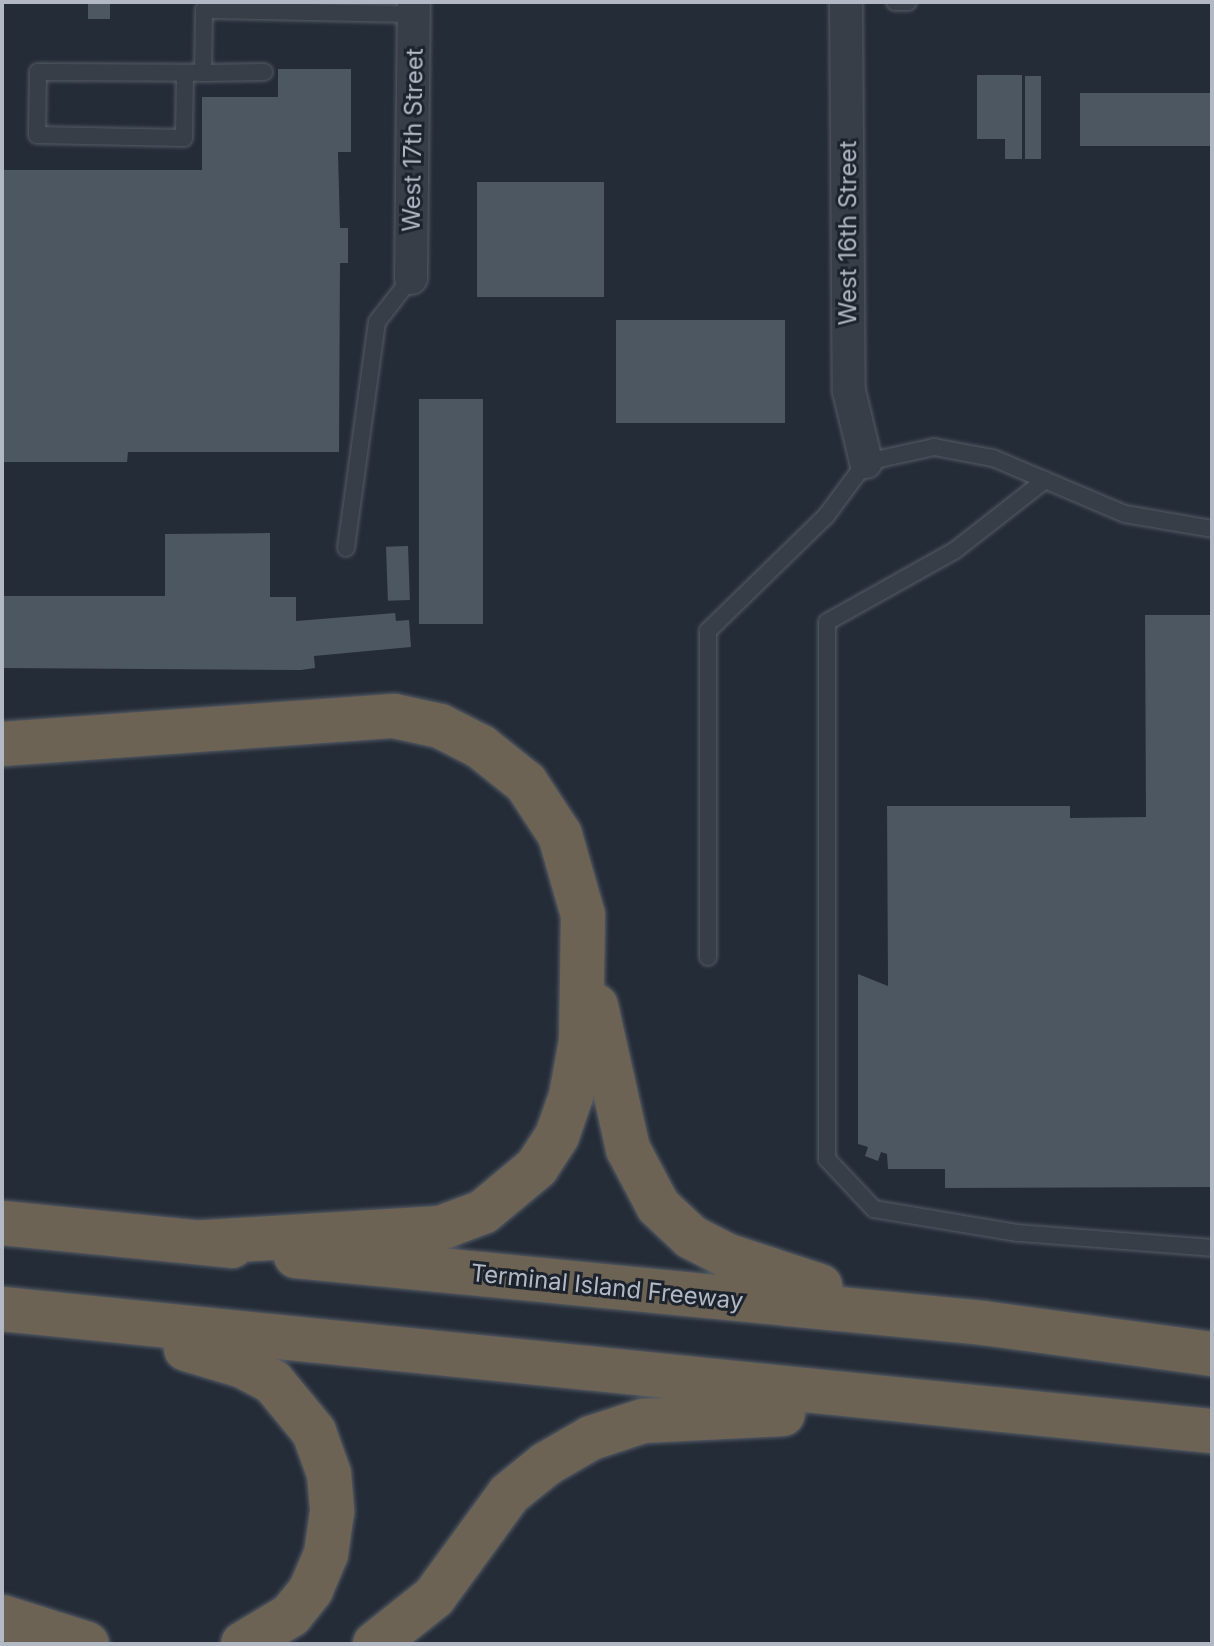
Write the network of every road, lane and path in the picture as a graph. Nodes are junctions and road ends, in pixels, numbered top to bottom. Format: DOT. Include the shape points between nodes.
graph roads {
  1 [pos="846,2"];
  2 [pos="895,2"];
  3 [pos="908,2"];
  4 [pos="414,8"];
  5 [pos="264,72"];
  6 [pos="185,73"];
  7 [pos="203,73"];
  8 [pos="411,278"];
  9 [pos="866,462"];
  10 [pos="1045,480"];
  11 [pos="1212,529"];
  12 [pos="346,548"];
  13 [pos="2,744"];
  14 [pos="585,949"];
  15 [pos="708,957"];
  16 [pos="2,1223"];
  17 [pos="202,1242"];
  18 [pos="1212,1248"];
  19 [pos="2,1309"];
  20 [pos="100,1320"];
  21 [pos="983,1323"];
  22 [pos="1212,1354"];
  23 [pos="982,1408"];
  24 [pos="1212,1431"];
  25 [pos="2,1617"];
  26 [pos="87,1644"];
  27 [pos="243,1644"];
  28 [pos="375,1644"];
  1 -- 9 [label="street, West 16th Street" via="849,391"];
  2 -- 3 [label="lane"];
  4 -- 7 [label="lane" via="204,10"];
  4 -- 8 [label="street, West 17th Street"];
  5 -- 7 [label="lane"];
  6 -- 6 [label="lane" via="38,72 37,135 184,138"];
  6 -- 7 [label="lane"];
  8 -- 12 [label="lane" via="377,322"];
  9 -- 10 [label="lane" via="934,447 993,458"];
  9 -- 15 [label="lane" via="826,516 708,631"];
  10 -- 11 [label="lane" via="1125,514"];
  10 -- 18 [label="lane" via="954,551 827,622 827,1159 874,1209 1018,1233"];
  13 -- 14 [label="highway" via="370,715 440,726 501,763 545,807 572,865"];
  14 -- 17 [label="highway" via="581,1041 571,1096 557,1136 537,1167 506,1195 483,1212 440,1228"];
  14 -- 21 [label="highway" via="628,1149 658,1206 691,1237 766,1272"];
  16 -- 17 [label="highway, Terminal Island Freeway"];
  17 -- 21 [label="highway, Terminal Island Freeway" via="307,1257"];
  19 -- 20 [label="highway"];
  20 -- 23 [label="highway"];
  20 -- 27 [label="highway" via="258,1372 273,1382 314,1432 329,1474 332,1512 326,1554 311,1590 291,1615"];
  21 -- 22 [label="highway, Terminal Island Freeway"];
  23 -- 24 [label="highway"];
  23 -- 28 [label="highway" via="670,1416 591,1438 509,1494 434,1597"];
  25 -- 26 [label="highway"];
}
